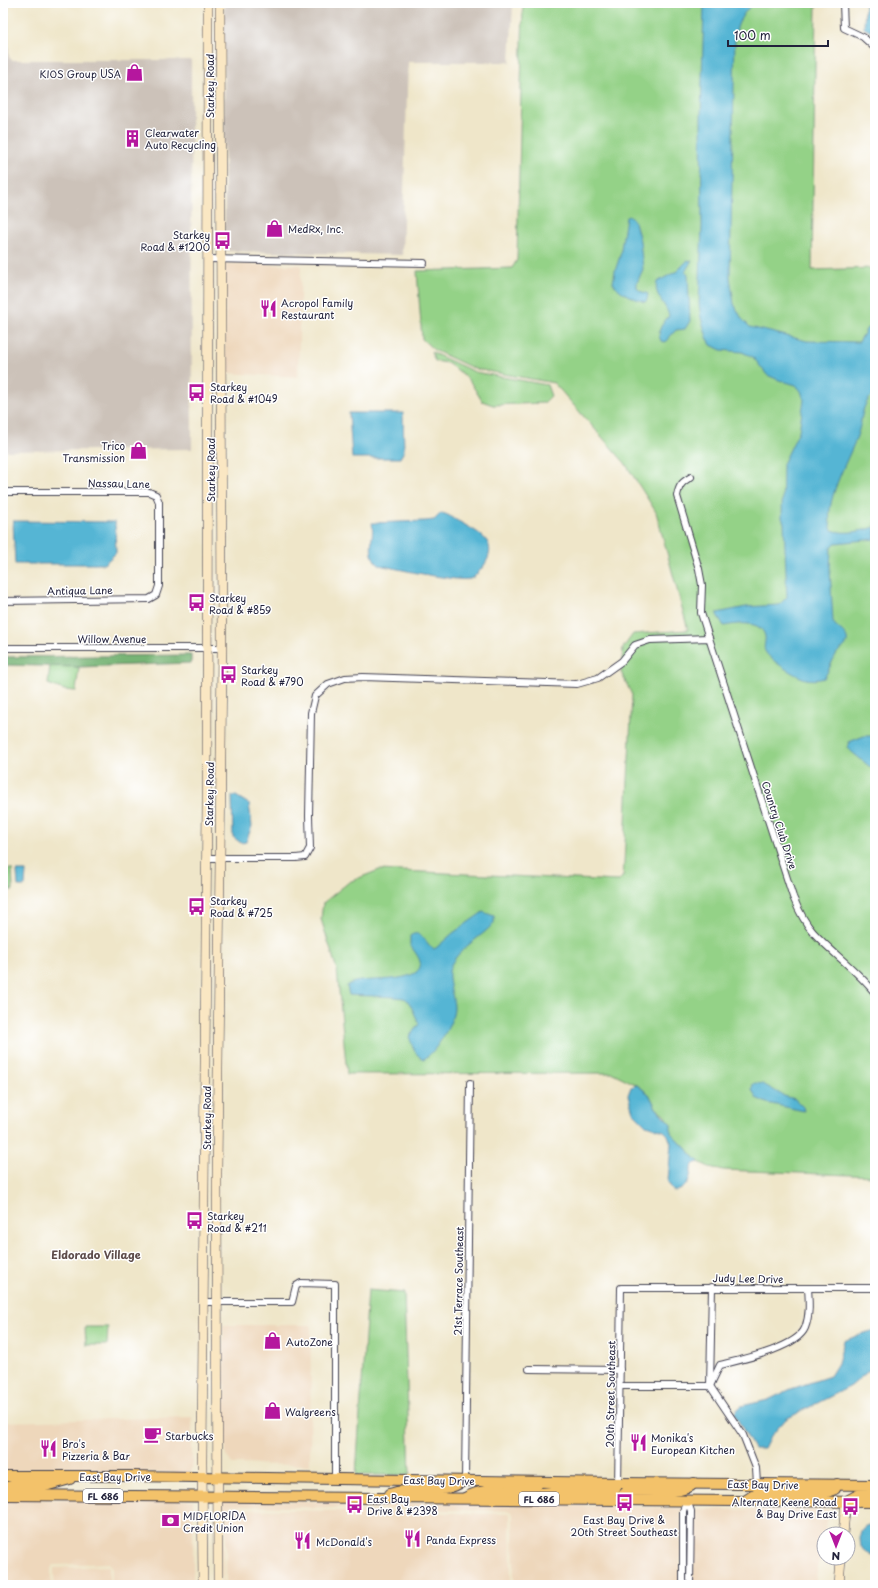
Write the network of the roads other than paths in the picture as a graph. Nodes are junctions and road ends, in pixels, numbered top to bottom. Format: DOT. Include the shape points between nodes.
graph roads {
  1 [pos="208,3"];
  2 [pos="220,3"];
  3 [pos="843,3"];
  4 [pos="875,48"];
  5 [pos="208,260"];
  6 [pos="221,260"];
  7 [pos="424,262"];
  8 [pos="691,477"];
  9 [pos="3,492"];
  10 [pos="156,595"];
  11 [pos="3,601"];
  12 [pos="709,638"];
  13 [pos="3,648"];
  14 [pos="222,648"];
  15 [pos="208,649"];
  16 [pos="219,857"];
  17 [pos="206,858"];
  18 [pos="875,993"];
  19 [pos="470,1083"];
  20 [pos="712,1287"];
  21 [pos="620,1288"];
  22 [pos="808,1288"];
  23 [pos="875,1288"];
  24 [pos="203,1302"];
  25 [pos="218,1302"];
  26 [pos="530,1369"];
  27 [pos="620,1370"];
  28 [pos="620,1386"];
  29 [pos="710,1386"];
  30 [pos="3,1476"];
  31 [pos="77,1476"];
  32 [pos="202,1477"];
  33 [pos="217,1477"];
  34 [pos="335,1478"];
  35 [pos="465,1480"];
  36 [pos="549,1482"];
  37 [pos="618,1483"];
  38 [pos="694,1483"];
  39 [pos="756,1483"];
  40 [pos="837,1484"];
  41 [pos="875,1485"];
  42 [pos="3,1488"];
  43 [pos="875,1494"];
  44 [pos="3,1495"];
  45 [pos="202,1496"];
  46 [pos="218,1496"];
  47 [pos="375,1498"];
  48 [pos="464,1499"];
  49 [pos="532,1499"];
  50 [pos="618,1500"];
  51 [pos="687,1500"];
  52 [pos="745,1501"];
  53 [pos="846,1502"];
  54 [pos="875,1502"];
  55 [pos="844,1526"];
  56 [pos="840,1566"];
  57 [pos="203,1585"];
  58 [pos="218,1585"];
  59 [pos="683,1585"];
  60 [pos="690,1585"];
  61 [pos="839,1585"];
  1 -- 5 [label="main road, Starkey Road"];
  2 -- 6 [label="main road, Starkey Road"];
  3 -- 4 [label="street" via="844,28 863,37"];
  5 -- 6 [label="street"];
  5 -- 15 [label="main road, Starkey Road"];
  6 -- 7 [label="street"];
  6 -- 14 [label="main road, Starkey Road"];
  8 -- 12 [label="street, Country Club Drive" via="678,488 677,496 699,569 702,585 701,613"];
  9 -- 10 [label="street, Nassau Lane" via="148,492 156,495 159,502 159,586"];
  10 -- 11 [label="street, Antiqua Lane" via="149,599"];
  12 -- 16 [label="street" via="650,640 635,645 622,661 598,678 577,684 363,677 344,678 328,684 315,696 311,713 310,848 305,857"];
  12 -- 18 [label="street, Country Club Drive" via="792,897 812,932 865,980"];
  13 -- 15 [label="street, Willow Avenue"];
  14 -- 15 [label="street, Willow Avenue"];
  14 -- 16 [label="main road, Starkey Road"];
  15 -- 17 [label="main road, Starkey Road"];
  16 -- 17 [label="street"];
  16 -- 25 [label="main road, Starkey Road"];
  17 -- 24 [label="main road, Starkey Road"];
  19 -- 35 [label="street, 21st Terrace Southeast"];
  20 -- 21 [label="street, Judy Lee Drive"];
  20 -- 22 [label="street, Judy Lee Drive"];
  20 -- 29 [label="street"];
  21 -- 27 [label="street, 20th Street Southeast"];
  22 -- 23 [label="street, Judy Lee Drive"];
  22 -- 29 [label="street" via="810,1307 805,1329 790,1343 720,1365"];
  24 -- 25 [label="street"];
  24 -- 32 [label="main road, Starkey Road"];
  25 -- 33 [label="main road, Starkey Road"];
  25 -- 34 [label="street" via="292,1302 296,1286 301,1283 335,1284"];
  26 -- 27 [label="street"];
  27 -- 28 [label="street, 20th Street Southeast"];
  28 -- 29 [label="street"];
  28 -- 37 [label="street, 20th Street Southeast"];
  29 -- 39 [label="street" via="743,1435 756,1468"];
  30 -- 31 [label="main road, East Bay Drive / FL 686"];
  31 -- 32 [label="main road, East Bay Drive / FL 686"];
  31 -- 42 [label="main road" via="45,1486"];
  32 -- 33 [label="main road, East Bay Drive / FL 686"];
  32 -- 45 [label="main road, Starkey Road"];
  33 -- 34 [label="main road, East Bay Drive / FL 686"];
  33 -- 46 [label="main road, Starkey Road"];
  34 -- 35 [label="main road, East Bay Drive / FL 686"];
  35 -- 36 [label="main road, East Bay Drive / FL 686"];
  35 -- 47 [label="main road" via="446,1489 403,1491"];
  36 -- 37 [label="main road, East Bay Drive / FL 686"];
  36 -- 48 [label="main road" via="520,1490 482,1490"];
  37 -- 38 [label="main road, East Bay Drive / FL 686"];
  37 -- 49 [label="main road" via="611,1492 551,1492"];
  37 -- 50 [label="street, 20th Street Southeast"];
  38 -- 39 [label="main road, East Bay Drive / FL 686"];
  38 -- 50 [label="main road" via="679,1491 631,1490"];
  39 -- 40 [label="main road, East Bay Drive / FL 686"];
  40 -- 41 [label="main road, East Bay Drive / FL 686"];
  40 -- 52 [label="main road" via="834,1489 827,1492 765,1492"];
  43 -- 53 [label="main road" via="858,1495"];
  44 -- 45 [label="main road, East Bay Drive / FL 686"];
  45 -- 46 [label="main road, East Bay Drive / FL 686"];
  45 -- 57 [label="main road, Starkey Road"];
  46 -- 47 [label="main road, East Bay Drive / FL 686"];
  46 -- 58 [label="main road, Starkey Road"];
  47 -- 48 [label="main road, East Bay Drive / FL 686"];
  48 -- 49 [label="main road, East Bay Drive / FL 686"];
  49 -- 50 [label="main road, East Bay Drive / FL 686"];
  50 -- 51 [label="main road, East Bay Drive / FL 686"];
  51 -- 52 [label="main road, East Bay Drive / FL 686"];
  51 -- 59 [label="street" via="684,1512"];
  51 -- 60 [label="street" via="691,1511"];
  52 -- 53 [label="main road, East Bay Drive / FL 686"];
  53 -- 54 [label="main road, East Bay Drive / FL 686"];
  53 -- 55 [label="main road"];
  56 -- 61 [label="main road"];
}
